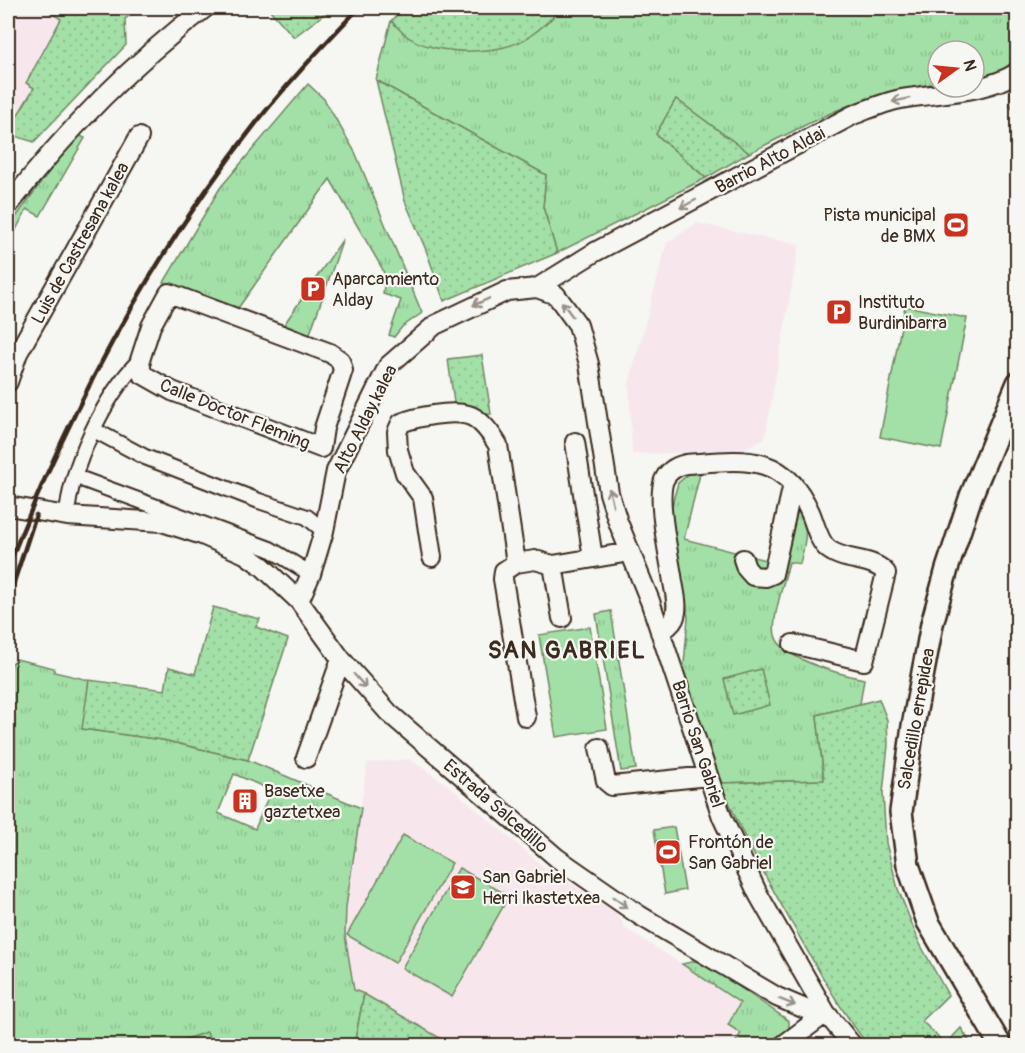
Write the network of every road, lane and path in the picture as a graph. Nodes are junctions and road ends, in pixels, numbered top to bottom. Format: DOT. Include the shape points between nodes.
graph roads {
  1 [pos="205,8"];
  2 [pos="1017,72"];
  3 [pos="139,137"];
  4 [pos="8,206"];
  5 [pos="537,288"];
  6 [pos="140,360"];
  7 [pos="8,382"];
  8 [pos="1017,383"];
  9 [pos="94,430"];
  10 [pos="575,442"];
  11 [pos="321,448"];
  12 [pos="336,471"];
  13 [pos="84,480"];
  14 [pos="793,484"];
  15 [pos="8,506"];
  16 [pos="68,516"];
  17 [pos="324,531"];
  18 [pos="630,552"];
  19 [pos="432,557"];
  20 [pos="593,558"];
  21 [pos="743,559"];
  22 [pos="516,563"];
  23 [pos="553,565"];
  24 [pos="311,574"];
  25 [pos="299,601"];
  26 [pos="562,618"];
  27 [pos="660,632"];
  28 [pos="793,644"];
  29 [pos="342,659"];
  30 [pos="526,717"];
  31 [pos="599,748"];
  32 [pos="306,758"];
  33 [pos="708,776"];
  34 [pos="826,1013"];
  35 [pos="782,1046"];
  36 [pos="853,1046"];
  37 [pos="1001,1046"];
  1 -- 4 [label="street" via="127,72 74,127"];
  2 -- 5 [label="street, Barrio Alto Aldai, one-way" via="984,87 899,99 853,115 595,252"];
  3 -- 7 [label="street, Luis de Castresana kalea" via="18,353"];
  5 -- 12 [label="street, Alto Alday kalea, one-way" via="507,291 470,307 435,325 407,347 388,366"];
  18 -- 5 [label="street, Barrio San Gabriel, one-way" via="609,493 589,364 578,325 556,296"];
  6 -- 9 [label="street" via="127,372"];
  6 -- 11 [label="street, Calle Doctor Fleming" via="142,374 172,391"];
  6 -- 11 [label="street, Calle Doctor Fleming" via="151,326 169,293 330,353 340,360 343,370"];
  8 -- 37 [label="street, Salcedillo errepidea" via="971,496 947,568 932,624 901,812 908,865 928,922"];
  9 -- 16 [label="street" via="76,470"];
  9 -- 17 [label="street" via="145,457 307,517"];
  10 -- 20 [label="street"];
  11 -- 12 [label="street"];
  12 -- 17 [label="street, Alto Alday kalea"];
  13 -- 24 [label="street" via="270,549"];
  14 -- 21 [label="street" via="773,574 753,576"];
  14 -- 27 [label="street" via="783,473 749,461 686,464 670,472 662,489 675,617"];
  14 -- 28 [label="street" via="827,549 881,567 886,573 864,661"];
  15 -- 16 [label="street, Estrada Salcedillo"];
  16 -- 25 [label="street, Estrada Salcedillo" via="162,522 202,535 245,554"];
  17 -- 24 [label="street, Alto Alday kalea"];
  18 -- 20 [label="street"];
  18 -- 27 [label="street, Barrio San Gabriel"];
  19 -- 22 [label="street" via="423,498 405,473 397,432 401,423 414,418 456,414 469,415 498,445"];
  20 -- 23 [label="street"];
  22 -- 23 [label="street" via="535,560"];
  22 -- 30 [label="street" via="504,571 503,579"];
  23 -- 26 [label="street"];
  24 -- 25 [label="street, Alto Alday kalea"];
  25 -- 29 [label="street, Estrada Salcedillo"];
  27 -- 33 [label="street, Barrio San Gabriel"];
  29 -- 32 [label="street"];
  29 -- 34 [label="street, Estrada Salcedillo, one-way" via="411,733 557,858 639,915 777,998"];
  31 -- 33 [label="street" via="606,781 612,786"];
  33 -- 34 [label="street, Barrio San Gabriel" via="722,817 758,894"];
  34 -- 35 [label="street"];
  34 -- 36 [label="street"];
}
